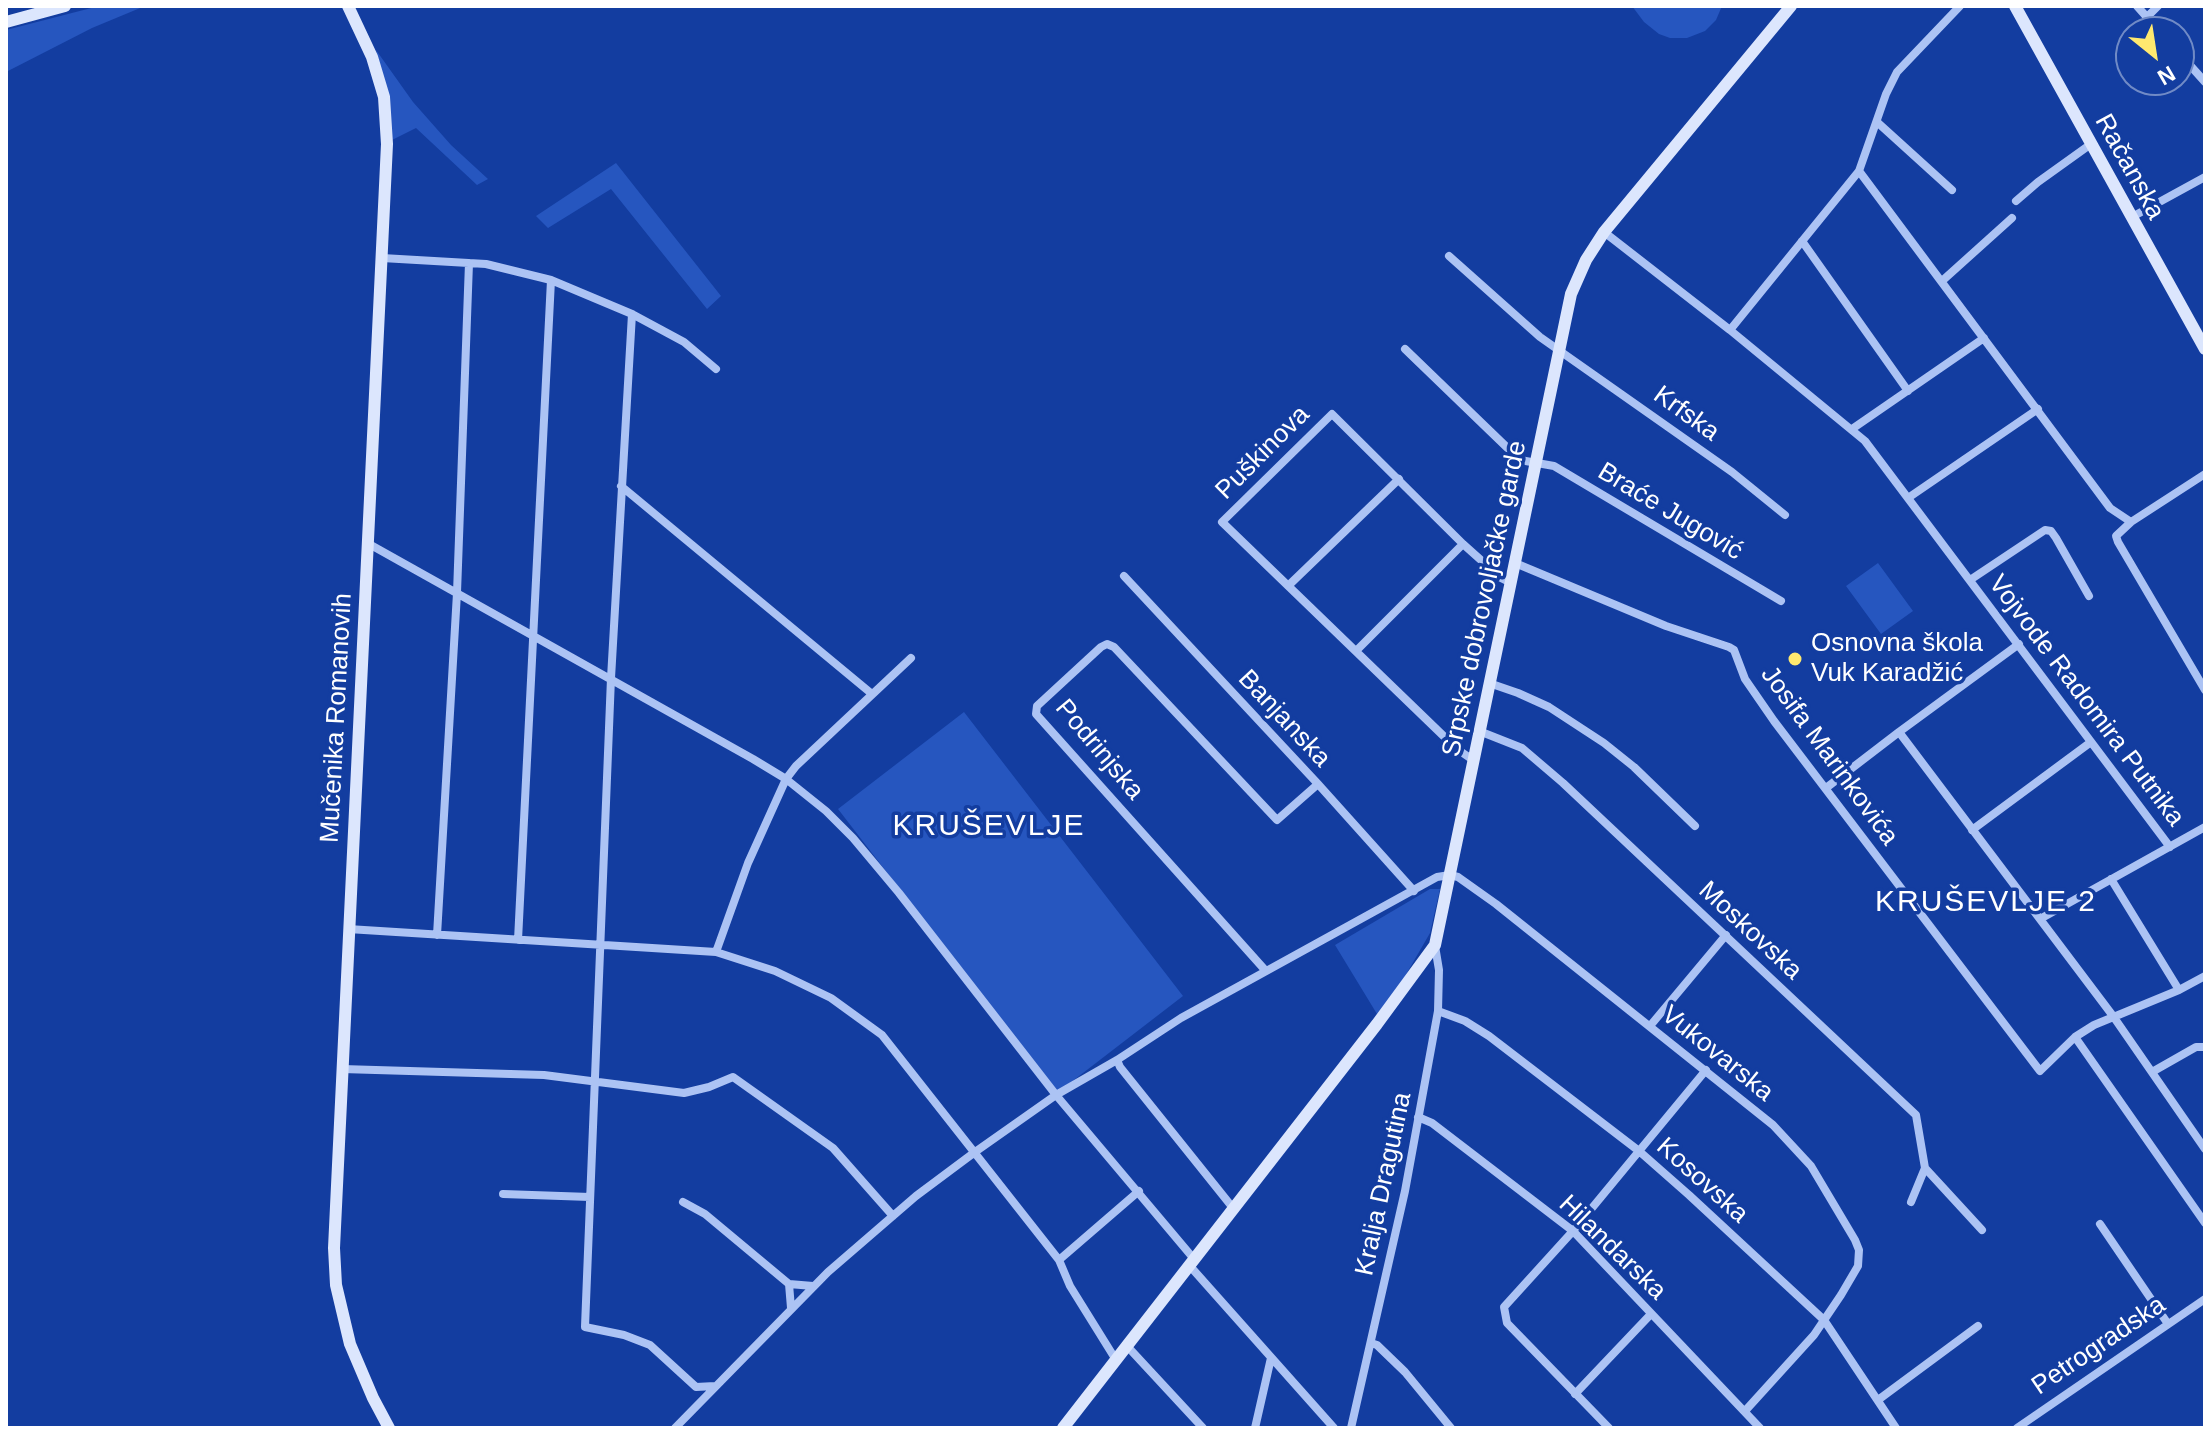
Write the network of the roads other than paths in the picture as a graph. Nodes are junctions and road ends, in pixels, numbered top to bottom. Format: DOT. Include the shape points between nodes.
graph roads {
  1 [pos="65,6"];
  2 [pos="348,6"];
  3 [pos="1791,6"];
  4 [pos="1960,6"];
  5 [pos="2015,6"];
  6 [pos="6,22"];
  7 [pos="1877,122"];
  8 [pos="2091,144"];
  9 [pos="1859,171"];
  10 [pos="2205,177"];
  11 [pos="1952,190"];
  12 [pos="2016,201"];
  13 [pos="2132,217"];
  14 [pos="2012,218"];
  15 [pos="1604,232"];
  16 [pos="1802,241"];
  17 [pos="1449,256"];
  18 [pos="382,258"];
  19 [pos="469,263"];
  20 [pos="551,280"];
  21 [pos="1942,281"];
  22 [pos="632,314"];
  23 [pos="1730,330"];
  24 [pos="1984,338"];
  25 [pos="1405,349"];
  26 [pos="2205,349"];
  27 [pos="1560,350"];
  28 [pos="716,369"];
  29 [pos="1908,391"];
  30 [pos="2038,409"];
  31 [pos="1852,429"];
  32 [pos="1536,464"];
  33 [pos="2205,474"];
  34 [pos="1399,479"];
  35 [pos="621,486"];
  36 [pos="1908,498"];
  37 [pos="1785,515"];
  38 [pos="2131,522"];
  39 [pos="369,544"];
  40 [pos="1463,544"];
  41 [pos="1515,563"];
  42 [pos="1124,576"];
  43 [pos="1970,580"];
  44 [pos="1511,583"];
  45 [pos="1288,586"];
  46 [pos="457,593"];
  47 [pos="2089,596"];
  48 [pos="1781,601"];
  49 [pos="534,636"];
  50 [pos="2019,644"];
  51 [pos="1356,651"];
  52 [pos="911,658"];
  53 [pos="611,678"];
  54 [pos="1489,683"];
  55 [pos="2205,690"];
  56 [pos="872,694"];
  57 [pos="1479,731"];
  58 [pos="1899,732"];
  59 [pos="2091,742"];
  60 [pos="1473,760"];
  61 [pos="786,779"];
  62 [pos="1318,784"];
  63 [pos="1826,788"];
  64 [pos="1695,826"];
  65 [pos="2205,827"];
  66 [pos="1972,830"];
  67 [pos="2170,847"];
  68 [pos="1450,875"];
  69 [pos="2111,879"];
  70 [pos="1414,891"];
  71 [pos="2040,919"];
  72 [pos="348,929"];
  73 [pos="437,935"];
  74 [pos="1726,935"];
  75 [pos="518,940"];
  76 [pos="599,945"];
  77 [pos="1435,945"];
  78 [pos="716,952"];
  79 [pos="1265,970"];
  80 [pos="2205,976"];
  81 [pos="2179,990"];
  82 [pos="1438,1011"];
  83 [pos="2113,1016"];
  84 [pos="1650,1026"];
  85 [pos="2075,1037"];
  86 [pos="2205,1047"];
  87 [pos="1117,1060"];
  88 [pos="342,1069"];
  89 [pos="1706,1070"];
  90 [pos="2152,1072"];
  91 [pos="594,1082"];
  92 [pos="1056,1095"];
  93 [pos="1418,1117"];
  94 [pos="2205,1149"];
  95 [pos="1639,1151"];
  96 [pos="975,1152"];
  97 [pos="1925,1168"];
  98 [pos="1139,1191"];
  99 [pos="503,1194"];
  100 [pos="590,1197"];
  101 [pos="683,1202"];
  102 [pos="1911,1202"];
  103 [pos="1233,1208"];
  104 [pos="893,1216"];
  105 [pos="2205,1223"];
  106 [pos="2100,1224"];
  107 [pos="1982,1230"];
  108 [pos="1573,1231"];
  109 [pos="1059,1260"];
  110 [pos="1192,1262"];
  111 [pos="789,1284"];
  112 [pos="813,1286"];
  113 [pos="2205,1299"];
  114 [pos="791,1308"];
  115 [pos="1651,1314"];
  116 [pos="1824,1320"];
  117 [pos="2168,1324"];
  118 [pos="1978,1326"];
  119 [pos="1371,1343"];
  120 [pos="1127,1346"];
  121 [pos="1271,1358"];
  122 [pos="1116,1360"];
  123 [pos="715,1386"];
  124 [pos="696,1387"];
  125 [pos="1575,1394"];
  126 [pos="1878,1400"];
  127 [pos="700,1401"];
  128 [pos="1745,1411"];
  129 [pos="389,1428"];
  130 [pos="675,1428"];
  131 [pos="1063,1428"];
  132 [pos="1203,1428"];
  133 [pos="1255,1428"];
  134 [pos="1334,1428"];
  135 [pos="1351,1428"];
  136 [pos="1451,1428"];
  137 [pos="1609,1428"];
  138 [pos="1760,1428"];
  139 [pos="1896,1428"];
  140 [pos="2017,1428"];
  1 -- 6 [label="main road"];
  2 -- 18 [label="main road, Mučenika Romanovih" via="365,37 384,97"];
  3 -- 15 [label="main road, Srpske dobrovoljačke garde"];
  4 -- 7 [label="street" via="1897,72"];
  5 -- 8 [label="main road, Račanska"];
  7 -- 9 [label="street"];
  7 -- 11 [label="street"];
  8 -- 12 [label="street"];
  8 -- 13 [label="main road, Račanska"];
  9 -- 16 [label="street"];
  9 -- 21 [label="street"];
  10 -- 13 [label="street"];
  13 -- 26 [label="main road, Račanska"];
  14 -- 21 [label="street"];
  15 -- 23 [label="street, Vojvode Radomira Putnika"];
  15 -- 27 [label="main road, Srpske dobrovoljačke garde" via="1571,294"];
  16 -- 23 [label="street"];
  16 -- 29 [label="street"];
  17 -- 27 [label="street, Krfska"];
  18 -- 19 [label="street"];
  18 -- 39 [label="main road, Mučenika Romanovih"];
  19 -- 20 [label="street"];
  19 -- 46 [label="street"];
  20 -- 22 [label="street"];
  20 -- 49 [label="street"];
  21 -- 24 [label="street"];
  22 -- 28 [label="street" via="684,342"];
  22 -- 35 [label="street"];
  23 -- 31 [label="street, Vojvode Radomira Putnika"];
  24 -- 29 [label="street"];
  24 -- 30 [label="street"];
  25 -- 32 [label="street, Braće Jugović" via="1520,460"];
  27 -- 32 [label="main road, Srpske dobrovoljačke garde"];
  27 -- 37 [label="street, Krfska"];
  29 -- 31 [label="street"];
  30 -- 36 [label="street"];
  30 -- 38 [label="street" via="2110,508"];
  31 -- 36 [label="street, Vojvode Radomira Putnika"];
  32 -- 41 [label="main road, Srpske dobrovoljačke garde"];
  32 -- 48 [label="street, Braće Jugović" via="1554,466 1588,485"];
  33 -- 38 [label="street"];
  34 -- 40 [label="street, Puškinova"];
  34 -- 45 [label="street"];
  34 -- 45 [label="street, Puškinova" via="1332,414 1222,522"];
  35 -- 53 [label="street"];
  35 -- 56 [label="street"];
  36 -- 43 [label="street, Vojvode Radomira Putnika"];
  38 -- 55 [label="street" via="2116,536 2118,542"];
  39 -- 46 [label="street"];
  39 -- 72 [label="main road, Mučenika Romanovih"];
  40 -- 44 [label="street, Puškinova"];
  40 -- 51 [label="street"];
  41 -- 44 [label="main road, Srpske dobrovoljačke garde"];
  41 -- 63 [label="street, Josifa Marinkovića" via="1729,647 1745,679"];
  42 -- 62 [label="street, Banjanska"];
  43 -- 47 [label="street, Vojvode Radomira Putnika" via="2045,530 2056,538"];
  43 -- 50 [label="street, Vojvode Radomira Putnika"];
  44 -- 54 [label="main road, Srpske dobrovoljačke garde"];
  45 -- 51 [label="street, Puškinova"];
  46 -- 49 [label="street"];
  46 -- 73 [label="street"];
  49 -- 53 [label="street"];
  49 -- 75 [label="street"];
  50 -- 58 [label="street"];
  50 -- 59 [label="street, Vojvode Radomira Putnika"];
  51 -- 60 [label="street, Puškinova"];
  52 -- 56 [label="street"];
  53 -- 61 [label="street"];
  53 -- 76 [label="street"];
  54 -- 57 [label="main road, Srpske dobrovoljačke garde"];
  54 -- 64 [label="street" via="1549,707 1604,743"];
  56 -- 61 [label="street"];
  57 -- 60 [label="main road, Srpske dobrovoljačke garde"];
  57 -- 74 [label="street, Moskovska" via="1533,757"];
  58 -- 63 [label="street"];
  58 -- 66 [label="street"];
  59 -- 66 [label="street"];
  59 -- 67 [label="street, Vojvode Radomira Putnika"];
  60 -- 68 [label="main road, Srpske dobrovoljačke garde"];
  61 -- 78 [label="street"];
  61 -- 92 [label="street" via="853,838"];
  62 -- 70 [label="street, Banjanska"];
  62 -- 79 [label="street, Podrinjska" via="1277,820 1107,644 1037,706 1036,714"];
  63 -- 85 [label="street, Josifa Marinkovića" via="2040,1071"];
  65 -- 67 [label="street"];
  66 -- 71 [label="street"];
  67 -- 69 [label="street"];
  68 -- 70 [label="street"];
  68 -- 77 [label="main road, Srpske dobrovoljačke garde"];
  68 -- 84 [label="street, Vukovarska" via="1496,904"];
  69 -- 71 [label="street"];
  69 -- 81 [label="street"];
  70 -- 79 [label="street"];
  71 -- 83 [label="street"];
  72 -- 73 [label="street"];
  72 -- 88 [label="main road, Mučenika Romanovih"];
  73 -- 75 [label="street"];
  74 -- 84 [label="street"];
  74 -- 97 [label="street, Moskovska" via="1916,1115"];
  75 -- 76 [label="street"];
  76 -- 78 [label="street"];
  76 -- 91 [label="street"];
  77 -- 82 [label="street, Kralja Dragutina"];
  77 -- 103 [label="main road, Srpske dobrovoljačke garde"];
  78 -- 96 [label="street" via="775,971 831,998 882,1035"];
  79 -- 87 [label="street"];
  80 -- 81 [label="street"];
  81 -- 83 [label="street"];
  82 -- 93 [label="street, Kralja Dragutina"];
  82 -- 95 [label="street, Kosovska" via="1489,1036"];
  83 -- 85 [label="street"];
  83 -- 90 [label="street"];
  84 -- 89 [label="street, Vukovarska"];
  85 -- 105 [label="street"];
  86 -- 90 [label="street"];
  87 -- 92 [label="street"];
  87 -- 103 [label="street"];
  88 -- 91 [label="street" via="544,1075"];
  88 -- 129 [label="main road, Mučenika Romanovih" via="336,1285 350,1344"];
  89 -- 95 [label="street"];
  89 -- 116 [label="street, Vukovarska" via="1773,1125 1811,1166 1855,1240 1858,1266"];
  90 -- 94 [label="street"];
  91 -- 100 [label="street"];
  91 -- 104 [label="street" via="684,1093 733,1077 833,1148"];
  92 -- 96 [label="street"];
  92 -- 98 [label="street"];
  93 -- 108 [label="street, Hilandarska"];
  93 -- 119 [label="street, Kralja Dragutina"];
  95 -- 108 [label="street"];
  95 -- 116 [label="street, Kosovska"];
  96 -- 104 [label="street"];
  96 -- 109 [label="street"];
  97 -- 102 [label="street"];
  97 -- 107 [label="street"];
  98 -- 109 [label="street"];
  98 -- 110 [label="street"];
  99 -- 100 [label="street"];
  100 -- 124 [label="street" via="585,1327 650,1345"];
  101 -- 111 [label="street"];
  103 -- 110 [label="main road, Srpske dobrovoljačke garde"];
  104 -- 112 [label="street"];
  106 -- 117 [label="street"];
  108 -- 115 [label="street, Hilandarska"];
  108 -- 125 [label="street" via="1504,1307 1504,1316"];
  109 -- 122 [label="street"];
  110 -- 120 [label="main road, Srpske dobrovoljačke garde"];
  110 -- 121 [label="street"];
  111 -- 112 [label="street"];
  111 -- 114 [label="street"];
  112 -- 114 [label="street"];
  113 -- 117 [label="street, Petrogradska"];
  114 -- 123 [label="street"];
  115 -- 125 [label="street"];
  115 -- 128 [label="street, Hilandarska"];
  116 -- 126 [label="street, Kosovska"];
  116 -- 128 [label="street, Vukovarska"];
  117 -- 140 [label="street, Petrogradska"];
  118 -- 126 [label="street"];
  119 -- 135 [label="street, Kralja Dragutina"];
  119 -- 136 [label="street" via="1405,1372"];
  120 -- 122 [label="main road, Srpske dobrovoljačke garde"];
  120 -- 132 [label="street"];
  121 -- 133 [label="street"];
  121 -- 134 [label="street"];
  122 -- 131 [label="main road, Srpske dobrovoljačke garde"];
  123 -- 124 [label="street"];
  123 -- 127 [label="street"];
  124 -- 127 [label="street"];
  125 -- 137 [label="street"];
  126 -- 139 [label="street, Kosovska"];
  127 -- 130 [label="street"];
  128 -- 138 [label="street, Hilandarska"];
}
